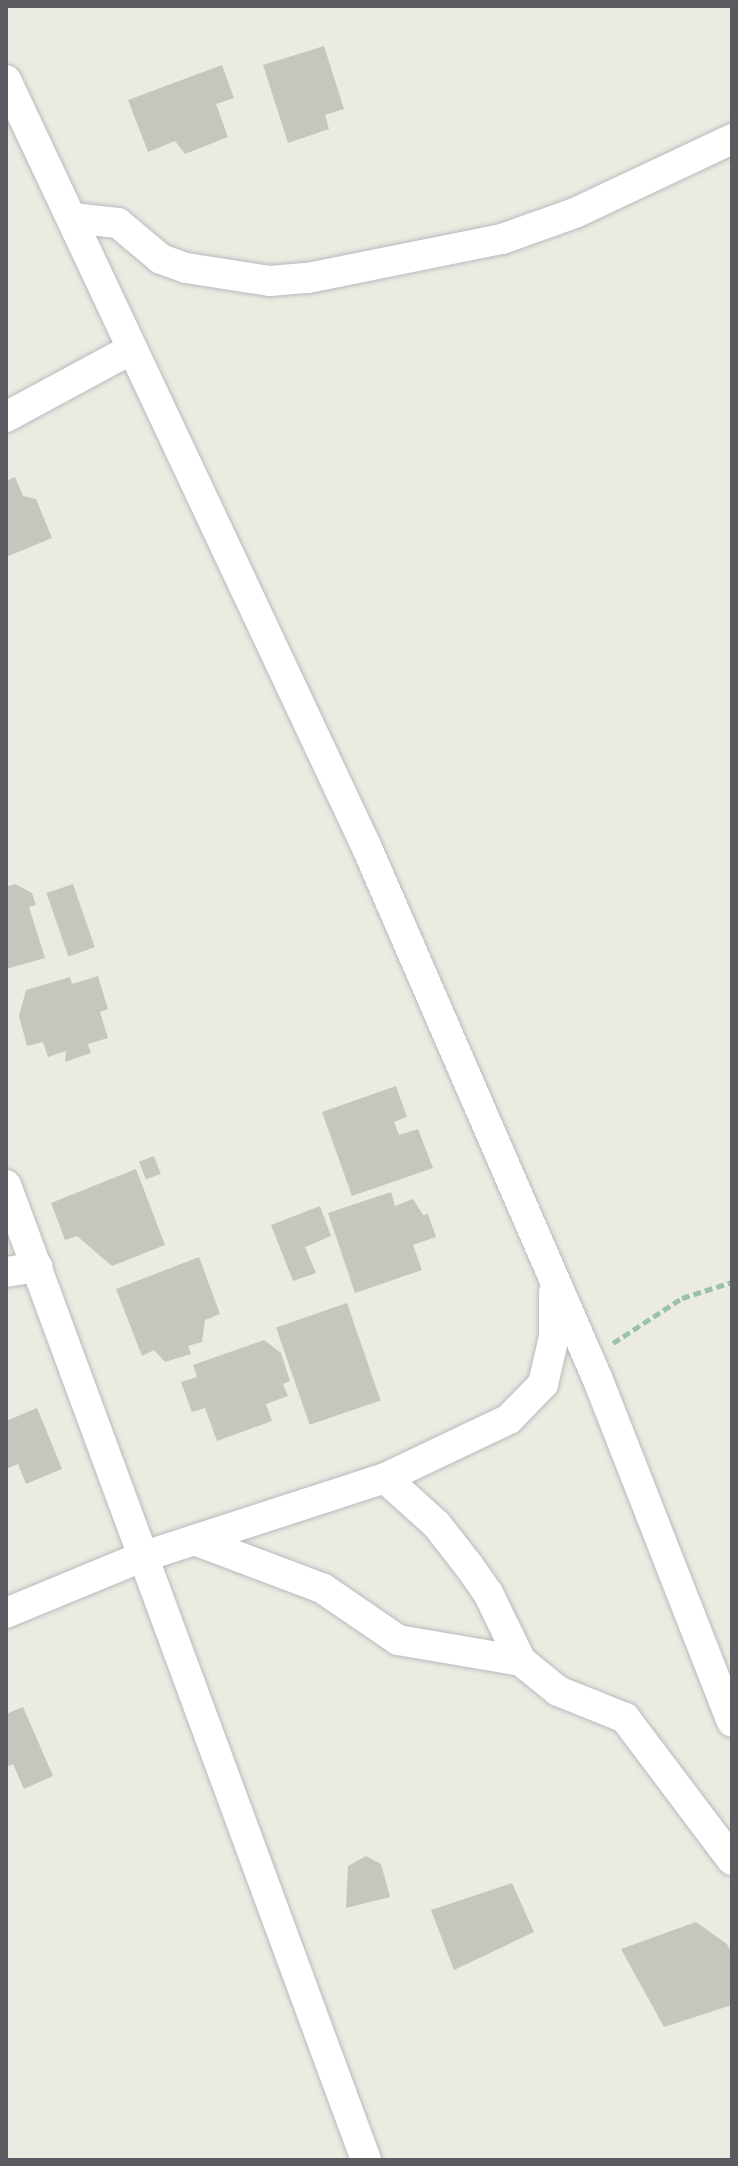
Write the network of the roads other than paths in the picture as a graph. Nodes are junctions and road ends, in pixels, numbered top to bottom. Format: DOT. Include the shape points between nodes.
graph roads {
  1 [pos="6,80"];
  2 [pos="732,139"];
  3 [pos="72,218"];
  4 [pos="132,349"];
  5 [pos="6,417"];
  6 [pos="6,1185"];
  7 [pos="38,1267"];
  8 [pos="6,1272"];
  9 [pos="554,1280"];
  10 [pos="385,1478"];
  11 [pos="194,1540"];
  12 [pos="142,1557"];
  13 [pos="6,1613"];
  14 [pos="521,1661"];
  15 [pos="732,1722"];
  16 [pos="732,1860"];
  17 [pos="366,2160"];
  1 -- 3 [label="street"];
  2 -- 3 [label="street" via="575,213 502,239 308,278 270,281 186,268 161,259 118,223"];
  3 -- 4 [label="street"];
  4 -- 5 [label="street"];
  4 -- 9 [label="street" via="317,736"];
  6 -- 7 [label="street"];
  7 -- 8 [label="street"];
  7 -- 12 [label="street"];
  9 -- 10 [label="street" via="548,1364 543,1384 527,1404 509,1419"];
  9 -- 15 [label="street"];
  10 -- 11 [label="street"];
  10 -- 14 [label="street" via="437,1525 469,1566"];
  11 -- 12 [label="street"];
  11 -- 14 [label="street" via="322,1588 398,1640 457,1655"];
  12 -- 13 [label="street"];
  12 -- 17 [label="street"];
  14 -- 16 [label="street" via="558,1691 625,1718"];
}
